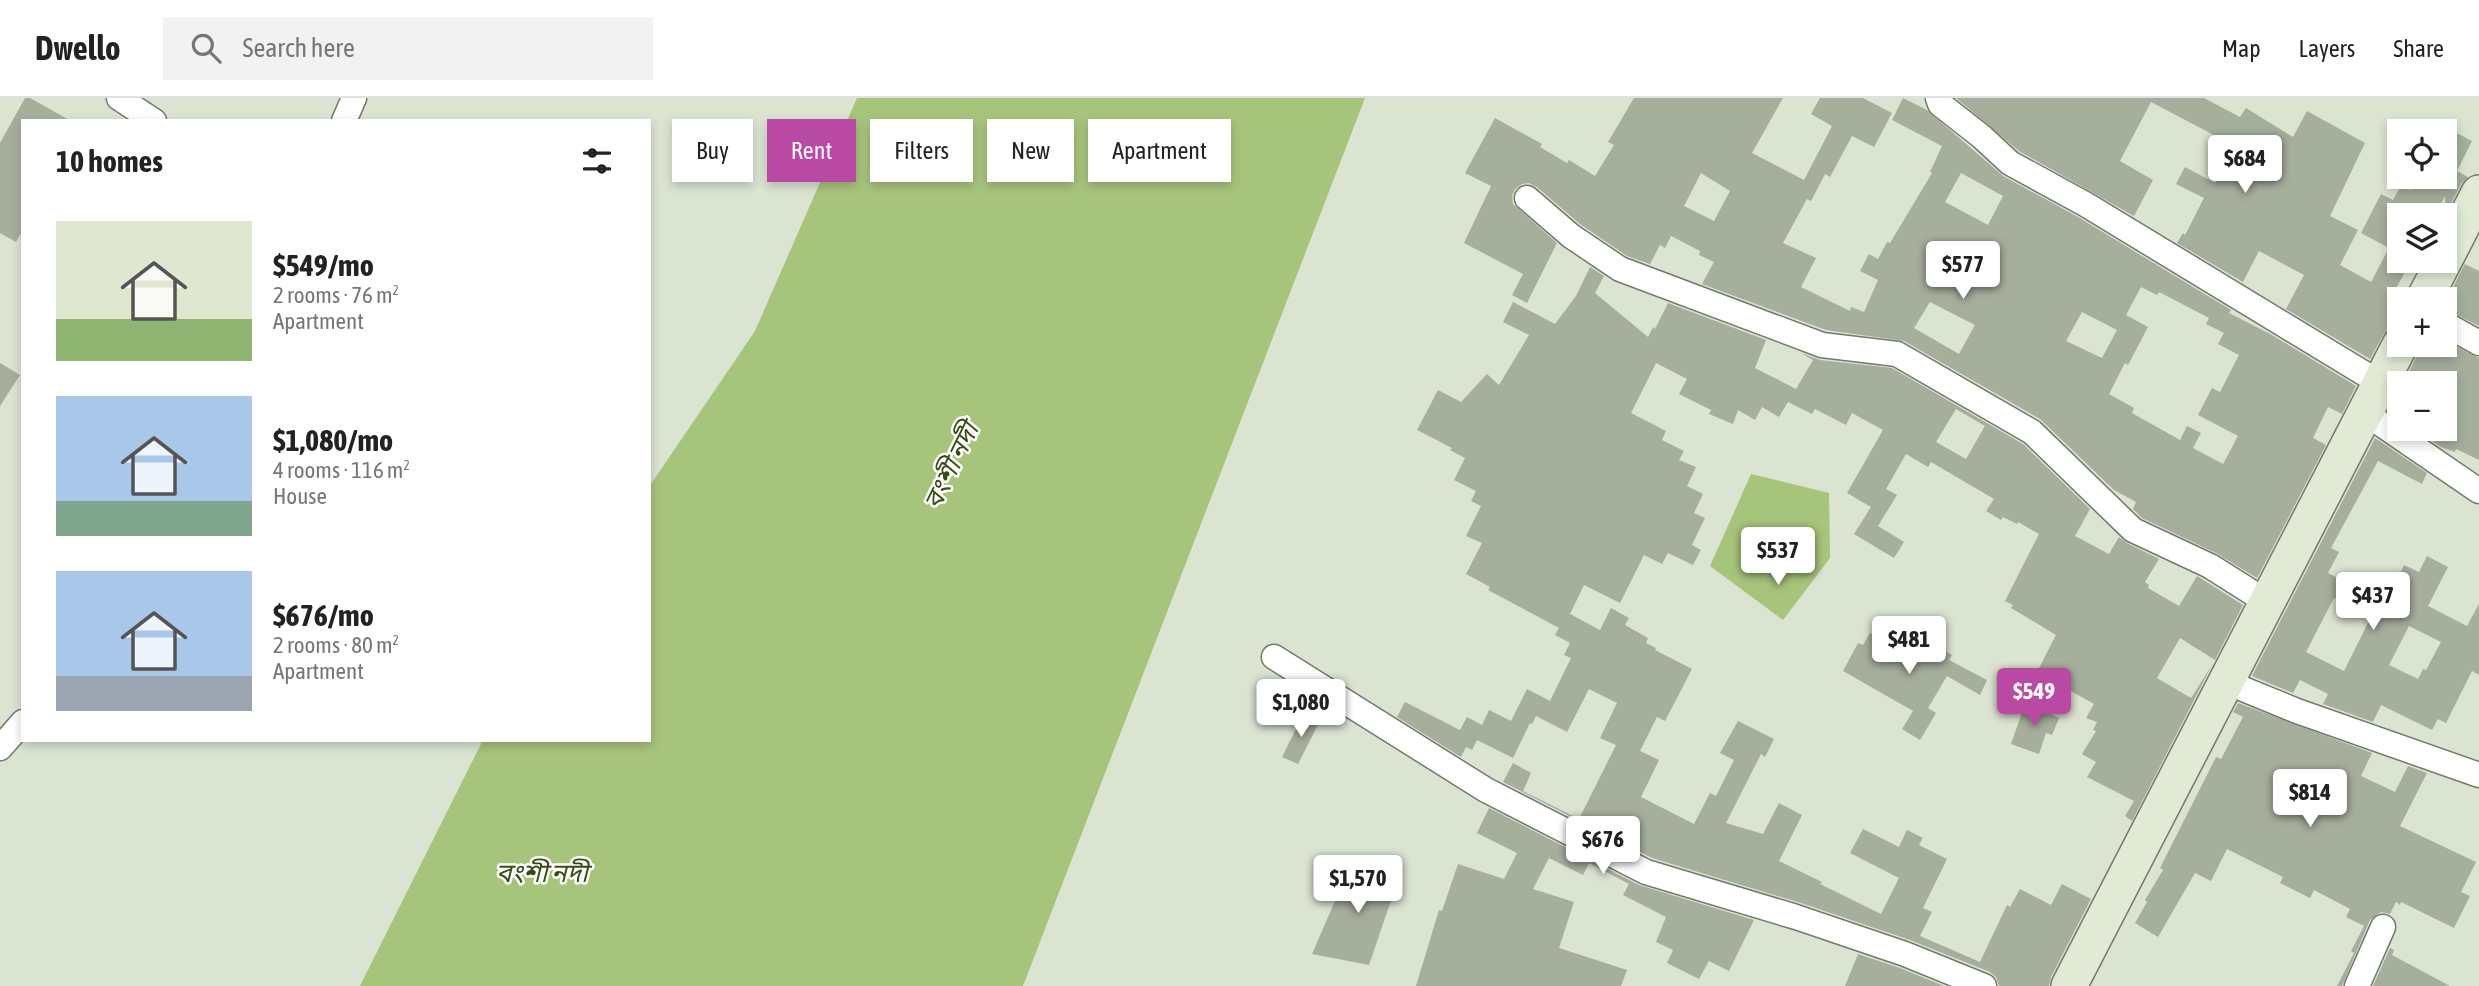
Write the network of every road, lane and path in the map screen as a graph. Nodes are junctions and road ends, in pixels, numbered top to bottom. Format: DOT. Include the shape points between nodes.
graph roads {
  1 [pos="119,98"];
  2 [pos="354,98"];
  3 [pos="1938,98"];
  4 [pos="151,119"];
  5 [pos="345,119"];
  6 [pos="2479,193"];
  7 [pos="1527,198"];
  8 [pos="2457,235"];
  9 [pos="2457,331"];
  10 [pos="2479,343"];
  11 [pos="2394,357"];
  12 [pos="2373,398"];
  13 [pos="2479,491"];
  14 [pos="2267,602"];
  15 [pos="1274,657"];
  16 [pos="2226,682"];
  17 [pos="21,724"];
  18 [pos="0,748"];
  19 [pos="2479,775"];
  20 [pos="2383,927"];
  21 [pos="1984,986"];
  22 [pos="2069,986"];
  23 [pos="2357,986"];
  1 -- 4 [label="street"];
  2 -- 5 [label="street"];
  3 -- 12 [label="street" via="2010,163 2085,204"];
  6 -- 8 [label="street"];
  7 -- 14 [label="street" via="1571,236 1620,269 1822,345 1897,354 2032,432 2133,530 2210,566"];
  9 -- 10 [label="street"];
  11 -- 12 [label="street"];
  12 -- 13 [label="street"];
  12 -- 14 [label="street"];
  14 -- 16 [label="street"];
  15 -- 21 [label="street" via="1486,790 1646,872 1796,917"];
  16 -- 19 [label="street"];
  16 -- 22 [label="street"];
  17 -- 18 [label="street"];
  20 -- 23 [label="street"];
}
